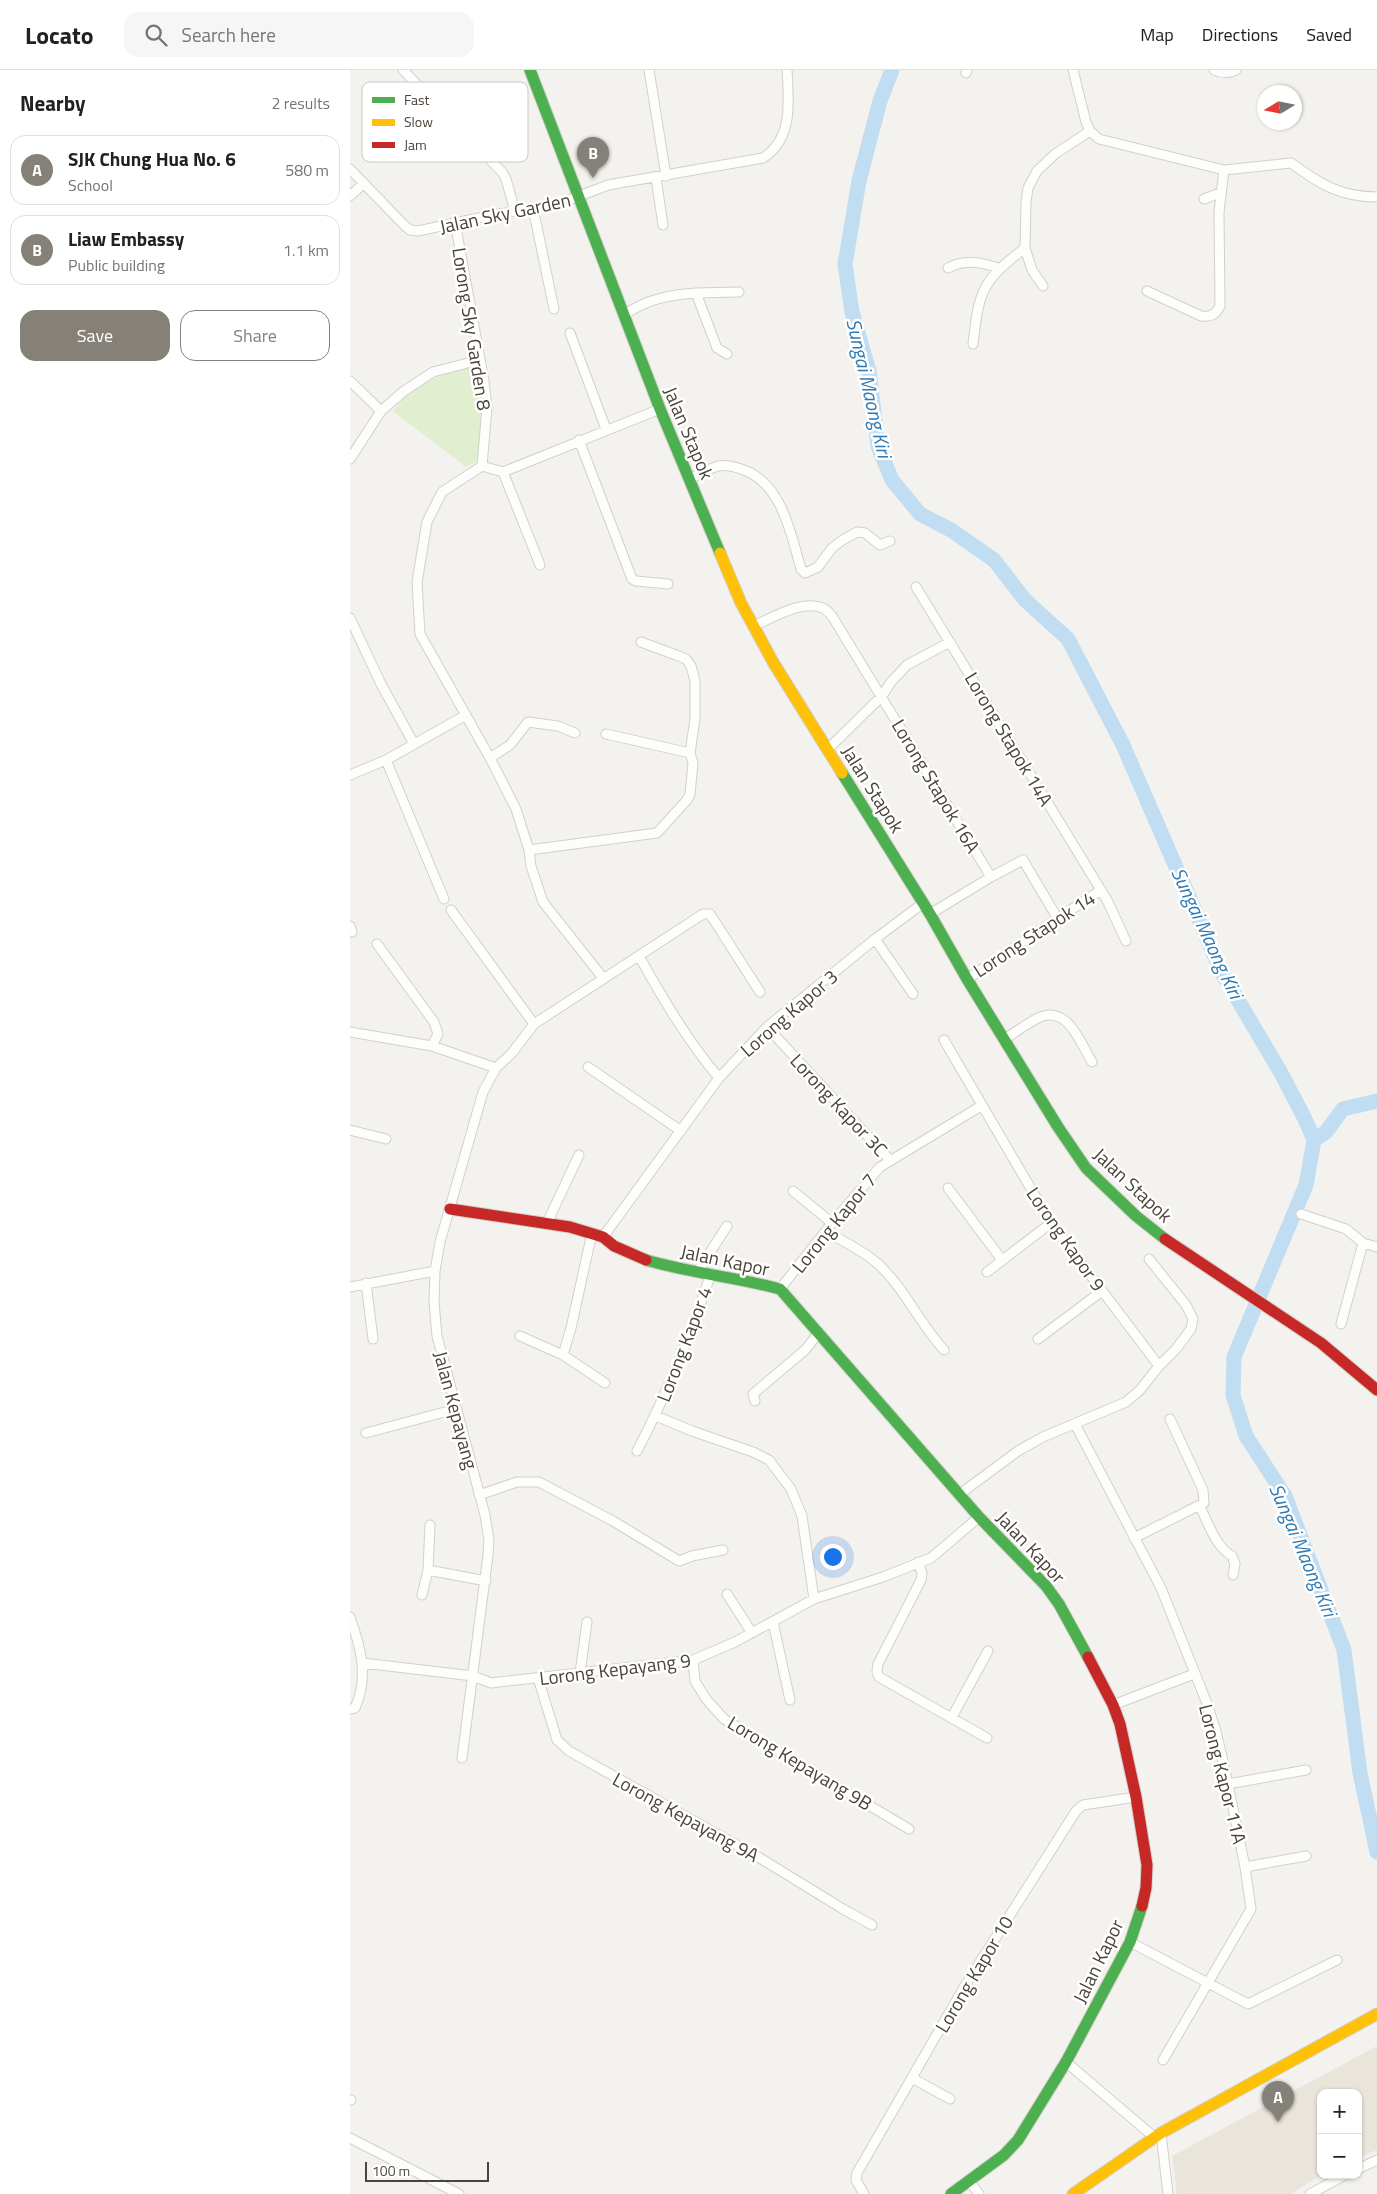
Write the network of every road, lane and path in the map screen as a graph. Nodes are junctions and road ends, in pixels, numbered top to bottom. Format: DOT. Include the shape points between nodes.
graph roads {
  1 [pos="403,70"];
  2 [pos="530,70"];
  3 [pos="649,70"];
  4 [pos="787,70"];
  5 [pos="1073,70"];
  6 [pos="1214,70"];
  7 [pos="1236,70"];
  8 [pos="415,82"];
  9 [pos="1090,131"];
  10 [pos="492,162"];
  11 [pos="350,169"];
  12 [pos="1224,170"];
  13 [pos="666,176"];
  14 [pos="656,178"];
  15 [pos="364,184"];
  16 [pos="1220,193"];
  17 [pos="350,196"];
  18 [pos="578,197"];
  19 [pos="1377,197"];
  20 [pos="1204,199"];
  21 [pos="533,208"];
  22 [pos="515,211"];
  23 [pos="455,222"];
  24 [pos="663,225"];
  25 [pos="1025,248"];
  26 [pos="948,268"];
  27 [pos="998,268"];
  28 [pos="1043,286"];
  29 [pos="1146,291"];
  30 [pos="739,292"];
  31 [pos="696,293"];
  32 [pos="554,309"];
  33 [pos="624,315"];
  34 [pos="570,334"];
  35 [pos="973,344"];
  36 [pos="727,354"];
  37 [pos="479,360"];
  38 [pos="350,381"];
  39 [pos="660,408"];
  40 [pos="381,411"];
  41 [pos="606,429"];
  42 [pos="579,440"];
  43 [pos="350,459"];
  44 [pos="482,466"];
  45 [pos="503,472"];
  46 [pos="690,479"];
  47 [pos="890,541"];
  48 [pos="540,565"];
  49 [pos="668,584"];
  50 [pos="916,587"];
  51 [pos="350,618"];
  52 [pos="755,625"];
  53 [pos="641,642"];
  54 [pos="950,642"];
  55 [pos="882,696"];
  56 [pos="466,715"];
  57 [pos="575,733"];
  58 [pos="606,734"];
  59 [pos="414,744"];
  60 [pos="828,749"];
  61 [pos="690,753"];
  62 [pos="490,758"];
  63 [pos="386,760"];
  64 [pos="350,775"];
  65 [pos="529,850"];
  66 [pos="991,877"];
  67 [pos="1101,890"];
  68 [pos="444,898"];
  69 [pos="922,904"];
  70 [pos="451,910"];
  71 [pos="930,914"];
  72 [pos="1058,919"];
  73 [pos="875,939"];
  74 [pos="1126,941"];
  75 [pos="377,944"];
  76 [pos="639,956"];
  77 [pos="603,978"];
  78 [pos="967,978"];
  79 [pos="760,992"];
  80 [pos="913,994"];
  81 [pos="534,1024"];
  82 [pos="767,1027"];
  83 [pos="350,1032"];
  84 [pos="1004,1039"];
  85 [pos="944,1040"];
  86 [pos="432,1046"];
  87 [pos="1092,1062"];
  88 [pos="588,1067"];
  89 [pos="496,1068"];
  90 [pos="719,1078"];
  91 [pos="981,1106"];
  92 [pos="350,1130"];
  93 [pos="681,1130"];
  94 [pos="386,1139"];
  95 [pos="579,1155"];
  96 [pos="890,1160"];
  97 [pos="948,1188"];
  98 [pos="793,1191"];
  99 [pos="450,1209"];
  100 [pos="1302,1214"];
  101 [pos="547,1223"];
  102 [pos="832,1223"];
  103 [pos="1050,1223"];
  104 [pos="727,1226"];
  105 [pos="827,1232"];
  106 [pos="598,1235"];
  107 [pos="1363,1243"];
  108 [pos="1377,1247"];
  109 [pos="1149,1259"];
  110 [pos="1002,1260"];
  111 [pos="436,1271"];
  112 [pos="698,1271"];
  113 [pos="987,1272"];
  114 [pos="711,1273"];
  115 [pos="366,1283"];
  116 [pos="350,1287"];
  117 [pos="780,1289"];
  118 [pos="1102,1291"];
  119 [pos="1341,1324"];
  120 [pos="818,1334"];
  121 [pos="520,1336"];
  122 [pos="373,1339"];
  123 [pos="1038,1339"];
  124 [pos="944,1350"];
  125 [pos="563,1355"];
  126 [pos="1159,1366"];
  127 [pos="605,1383"];
  128 [pos="1377,1390"];
  129 [pos="755,1401"];
  130 [pos="456,1409"];
  131 [pos="656,1416"];
  132 [pos="1170,1419"];
  133 [pos="1075,1424"];
  134 [pos="366,1433"];
  135 [pos="637,1451"];
  136 [pos="960,1494"];
  137 [pos="479,1495"];
  138 [pos="1200,1507"];
  139 [pos="979,1517"];
  140 [pos="430,1525"];
  141 [pos="1134,1538"];
  142 [pos="724,1550"];
  143 [pos="918,1562"];
  144 [pos="428,1570"];
  145 [pos="1233,1575"];
  146 [pos="486,1581"];
  147 [pos="727,1594"];
  148 [pos="422,1595"];
  149 [pos="814,1599"];
  150 [pos="350,1617"];
  151 [pos="587,1622"];
  152 [pos="772,1622"];
  153 [pos="752,1633"];
  154 [pos="988,1651"];
  155 [pos="694,1660"];
  156 [pos="364,1663"];
  157 [pos="580,1673"];
  158 [pos="1194,1674"];
  159 [pos="472,1676"];
  160 [pos="538,1678"];
  161 [pos="790,1700"];
  162 [pos="1113,1705"];
  163 [pos="352,1709"];
  164 [pos="952,1717"];
  165 [pos="987,1738"];
  166 [pos="462,1758"];
  167 [pos="1306,1770"];
  168 [pos="1228,1784"];
  169 [pos="1136,1797"];
  170 [pos="910,1829"];
  171 [pos="1306,1856"];
  172 [pos="1245,1867"];
  173 [pos="872,1924"];
  174 [pos="1130,1942"];
  175 [pos="1337,1960"];
  176 [pos="1207,1983"];
  177 [pos="1377,2014"];
  178 [pos="1164,2060"];
  179 [pos="1066,2062"];
  180 [pos="912,2078"];
  181 [pos="950,2098"];
  182 [pos="1157,2135"];
  183 [pos="350,2138"];
  184 [pos="1376,2164"];
  185 [pos="1362,2168"];
  186 [pos="1338,2179"];
  187 [pos="969,2181"];
  188 [pos="459,2194"];
  189 [pos="864,2194"];
  190 [pos="951,2194"];
  191 [pos="979,2194"];
  192 [pos="1073,2194"];
  193 [pos="1168,2194"];
  194 [pos="1310,2194"];
  1 -- 8 [label="street"];
  2 -- 18 [label="main road, Jalan Stapok"];
  3 -- 13 [label="street"];
  4 -- 13 [label="street, Jalan Sky Garden" via="788,114 779,144 772,152 763,158"];
  5 -- 9 [label="street"];
  6 -- 7 [label="street"];
  9 -- 12 [label="street" via="1099,139"];
  9 -- 25 [label="street" via="1055,154 1038,171 1028,188"];
  10 -- 22 [label="street" via="509,186"];
  11 -- 15 [label="street, Jalan Sky Garden"];
  12 -- 16 [label="street"];
  12 -- 19 [label="street" via="1291,163 1319,183 1344,194"];
  13 -- 14 [label="street, Jalan Sky Garden"];
  14 -- 18 [label="street, Jalan Sky Garden" via="608,185"];
  14 -- 24 [label="street"];
  15 -- 17 [label="street"];
  15 -- 23 [label="street, Jalan Sky Garden" via="410,230 418,232"];
  16 -- 20 [label="street"];
  16 -- 29 [label="street" via="1221,285 1220,306 1216,314 1201,316"];
  18 -- 21 [label="street, Jalan Sky Garden"];
  18 -- 33 [label="main road, Jalan Stapok"];
  21 -- 22 [label="street, Jalan Sky Garden"];
  21 -- 32 [label="street"];
  22 -- 23 [label="street, Jalan Sky Garden"];
  23 -- 37 [label="street, Lorong Sky Garden 8"];
  25 -- 27 [label="street"];
  25 -- 28 [label="street" via="1032,270"];
  26 -- 27 [label="street" via="970,262"];
  27 -- 35 [label="street" via="988,280 980,300"];
  30 -- 31 [label="street"];
  31 -- 33 [label="street" via="663,296"];
  31 -- 36 [label="street" via="717,348"];
  33 -- 39 [label="main road, Jalan Stapok"];
  34 -- 41 [label="street"];
  37 -- 40 [label="street" via="434,372"];
  37 -- 44 [label="street, Lorong Sky Garden 8" via="487,407"];
  38 -- 40 [label="street"];
  39 -- 41 [label="street"];
  39 -- 46 [label="main road, Jalan Stapok"];
  40 -- 43 [label="street"];
  41 -- 42 [label="street"];
  42 -- 45 [label="street"];
  42 -- 49 [label="street" via="632,579"];
  44 -- 45 [label="street"];
  44 -- 56 [label="street" via="442,492 427,522 417,582 420,634"];
  45 -- 48 [label="street"];
  46 -- 47 [label="street" via="726,465 749,472 763,481 776,497 805,573 818,567 832,548 857,532 865,533 880,545"];
  46 -- 52 [label="main road, Jalan Stapok" via="729,578"];
  50 -- 54 [label="street, Lorong Stapok 14A"];
  51 -- 59 [label="street"];
  52 -- 55 [label="street, Lorong Stapok 16A" via="795,609 823,608 832,616"];
  52 -- 60 [label="main road, Jalan Stapok" via="773,662"];
  53 -- 61 [label="street" via="676,654 691,666 695,681 695,710"];
  54 -- 55 [label="street" via="908,666"];
  54 -- 67 [label="street, Lorong Stapok 14A"];
  55 -- 60 [label="street"];
  55 -- 66 [label="street, Lorong Stapok 16A"];
  56 -- 59 [label="street"];
  56 -- 62 [label="street"];
  57 -- 62 [label="street" via="558,726 528,722 510,745"];
  58 -- 61 [label="street"];
  59 -- 63 [label="street"];
  60 -- 69 [label="main road, Jalan Stapok"];
  61 -- 65 [label="street" via="693,764 690,794 657,833"];
  62 -- 65 [label="street" via="516,809"];
  63 -- 64 [label="street"];
  63 -- 68 [label="street"];
  65 -- 77 [label="street" via="543,902"];
  66 -- 71 [label="street"];
  66 -- 72 [label="street" via="1023,860"];
  67 -- 72 [label="street, Lorong Stapok 14"];
  67 -- 74 [label="street, Lorong Stapok 14A" via="1114,910"];
  69 -- 71 [label="main road, Jalan Stapok"];
  69 -- 73 [label="street, Lorong Kapor 3"];
  70 -- 81 [label="street"];
  71 -- 78 [label="main road, Jalan Stapok"];
  72 -- 78 [label="street, Lorong Stapok 14"];
  73 -- 80 [label="street"];
  73 -- 82 [label="street, Lorong Kapor 3"];
  75 -- 86 [label="street" via="434,1022 438,1034"];
  76 -- 77 [label="street, Jalan Kepayang"];
  76 -- 79 [label="street, Jalan Kepayang" via="703,914 710,914"];
  76 -- 90 [label="street" via="677,1022"];
  77 -- 81 [label="street, Jalan Kepayang"];
  78 -- 84 [label="main road, Jalan Stapok"];
  81 -- 89 [label="street, Jalan Kepayang"];
  82 -- 90 [label="street, Lorong Kapor 3"];
  82 -- 96 [label="street, Lorong Kapor 3C"];
  83 -- 86 [label="street"];
  84 -- 87 [label="street" via="1038,1018 1060,1017 1069,1023"];
  84 -- 128 [label="main road, Jalan Stapok" via="1086,1168 1136,1216 1174,1246 1292,1322"];
  85 -- 91 [label="street, Lorong Kapor 9"];
  86 -- 89 [label="street"];
  88 -- 93 [label="street"];
  89 -- 99 [label="street, Jalan Kepayang" via="483,1092"];
  90 -- 93 [label="street, Lorong Kapor 3"];
  91 -- 96 [label="street, Lorong Kapor 7"];
  91 -- 103 [label="street, Lorong Kapor 9"];
  92 -- 94 [label="street"];
  93 -- 106 [label="street, Lorong Kapor 3"];
  95 -- 101 [label="street"];
  96 -- 102 [label="street, Lorong Kapor 7"];
  97 -- 110 [label="street"];
  98 -- 102 [label="street"];
  99 -- 101 [label="main road, Jalan Kapor"];
  99 -- 111 [label="street, Jalan Kepayang"];
  100 -- 107 [label="street" via="1346,1230"];
  101 -- 106 [label="main road, Jalan Kapor"];
  102 -- 105 [label="street, Lorong Kapor 7"];
  103 -- 110 [label="street"];
  103 -- 118 [label="street, Lorong Kapor 9"];
  104 -- 112 [label="street"];
  105 -- 117 [label="street, Lorong Kapor 7"];
  105 -- 124 [label="street" via="878,1264"];
  106 -- 112 [label="main road, Jalan Kapor" via="639,1258"];
  106 -- 125 [label="street"];
  107 -- 108 [label="street"];
  107 -- 119 [label="street"];
  109 -- 126 [label="street" via="1186,1305 1194,1324"];
  110 -- 113 [label="street"];
  111 -- 115 [label="street"];
  111 -- 130 [label="street, Jalan Kepayang" via="437,1336"];
  112 -- 114 [label="main road, Jalan Kapor"];
  114 -- 117 [label="main road, Jalan Kapor"];
  114 -- 131 [label="street, Lorong Kapor 4"];
  115 -- 116 [label="street"];
  115 -- 122 [label="street"];
  117 -- 120 [label="main road, Jalan Kapor"];
  118 -- 123 [label="street"];
  118 -- 126 [label="street, Lorong Kapor 9"];
  120 -- 129 [label="street" via="805,1350 753,1394"];
  120 -- 136 [label="main road, Jalan Kapor"];
  121 -- 125 [label="street"];
  125 -- 127 [label="street"];
  126 -- 133 [label="street" via="1126,1402"];
  130 -- 134 [label="street"];
  130 -- 137 [label="street, Jalan Kepayang"];
  131 -- 135 [label="street, Lorong Kapor 4"];
  131 -- 149 [label="street, Lorong Kapor 4" via="769,1460 791,1489 802,1516"];
  132 -- 138 [label="street" via="1203,1490 1204,1504"];
  133 -- 136 [label="street" via="1018,1451"];
  133 -- 141 [label="street, Lorong Kapor 11A"];
  136 -- 139 [label="main road, Jalan Kapor"];
  137 -- 142 [label="street" via="516,1482 539,1482 679,1561"];
  137 -- 146 [label="street, Jalan Kepayang" via="489,1540"];
  138 -- 141 [label="street"];
  138 -- 145 [label="street" via="1219,1544 1232,1556 1235,1564"];
  139 -- 143 [label="street, Lorong Kepayang 9" via="936,1554"];
  139 -- 162 [label="main road, Jalan Kapor" via="1046,1586 1059,1604"];
  140 -- 144 [label="street"];
  141 -- 158 [label="street, Lorong Kapor 11A" via="1161,1588"];
  143 -- 149 [label="street, Lorong Kepayang 9"];
  143 -- 164 [label="street" via="921,1580 878,1664 877,1672 879,1677"];
  144 -- 146 [label="street"];
  144 -- 148 [label="street"];
  146 -- 159 [label="street, Jalan Kepayang"];
  147 -- 153 [label="street"];
  149 -- 152 [label="street, Lorong Kepayang 9"];
  150 -- 156 [label="street"];
  151 -- 157 [label="street"];
  152 -- 153 [label="street, Lorong Kepayang 9"];
  152 -- 161 [label="street"];
  153 -- 155 [label="street, Lorong Kepayang 9"];
  154 -- 164 [label="street"];
  155 -- 157 [label="street, Lorong Kepayang 9"];
  155 -- 170 [label="street, Lorong Kepayang 9B" via="694,1681 724,1719"];
  156 -- 159 [label="street, Lorong Kepayang 9"];
  156 -- 163 [label="street" via="360,1692"];
  157 -- 160 [label="street, Lorong Kepayang 9"];
  158 -- 162 [label="street"];
  158 -- 168 [label="street, Lorong Kapor 11A" via="1216,1731"];
  159 -- 160 [label="street, Lorong Kepayang 9" via="491,1683"];
  159 -- 166 [label="street, Jalan Kepayang"];
  160 -- 173 [label="street, Lorong Kepayang 9A" via="557,1740 568,1750"];
  162 -- 169 [label="main road, Jalan Kapor"];
  164 -- 165 [label="street"];
  167 -- 168 [label="street"];
  168 -- 172 [label="street, Lorong Kapor 11A"];
  169 -- 174 [label="main road, Jalan Kapor" via="1147,1873 1146,1888"];
  169 -- 180 [label="street, Lorong Kapor 10" via="1084,1805 1076,1811 963,1988"];
  171 -- 172 [label="street"];
  172 -- 176 [label="street, Lorong Kapor 11A" via="1249,1913"];
  174 -- 176 [label="street"];
  174 -- 179 [label="main road, Jalan Kapor"];
  175 -- 176 [label="street" via="1248,2004"];
  176 -- 178 [label="street, Lorong Kapor 11A"];
  177 -- 182 [label="main road"];
  179 -- 182 [label="street"];
  179 -- 187 [label="main road, Jalan Kapor" via="1018,2140 1004,2155"];
  180 -- 181 [label="street"];
  180 -- 189 [label="street, Lorong Kapor 10" via="857,2173 856,2180"];
  182 -- 192 [label="main road"];
  182 -- 193 [label="street"];
  183 -- 188 [label="street"];
  184 -- 185 [label="street"];
  186 -- 194 [label="street"];
  187 -- 190 [label="main road, Jalan Kapor"];
  187 -- 191 [label="street"];
}
